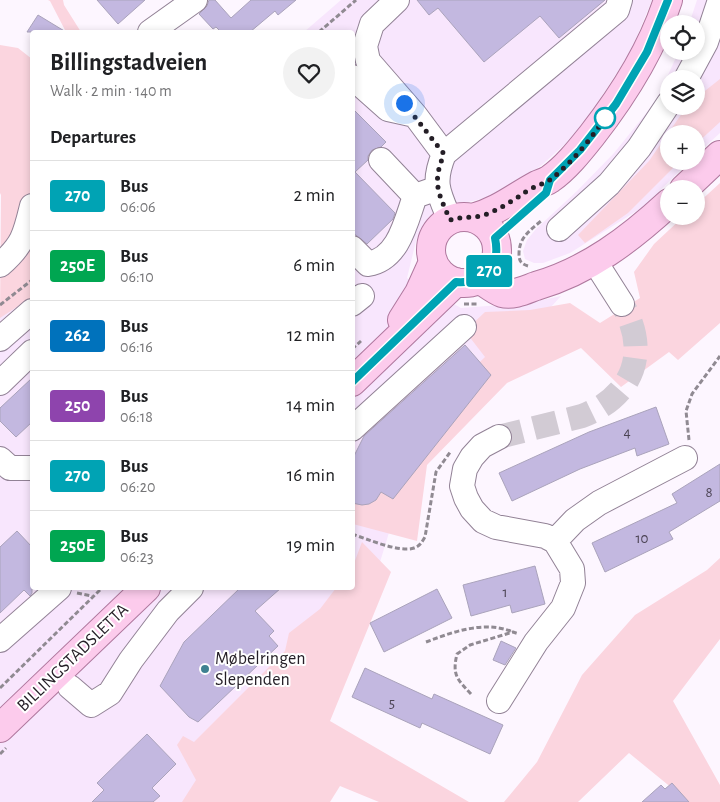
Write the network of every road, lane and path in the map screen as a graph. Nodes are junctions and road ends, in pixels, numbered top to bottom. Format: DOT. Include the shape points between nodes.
graph roads {
  1 [pos="196,0"];
  2 [pos="356,0"];
  3 [pos="397,0"];
  4 [pos="620,0"];
  5 [pos="668,0"];
  6 [pos="720,0"];
  7 [pos="153,30"];
  8 [pos="321,30"];
  9 [pos="691,70"];
  10 [pos="355,80"];
  11 [pos="415,115"];
  12 [pos="662,115"];
  13 [pos="444,154"];
  14 [pos="720,155"];
  15 [pos="381,160"];
  16 [pos="550,180"];
  17 [pos="694,180"];
  18 [pos="438,188"];
  19 [pos="415,196"];
  20 [pos="660,211"];
  21 [pos="30,215"];
  22 [pos="462,219"];
  23 [pos="559,230"];
  24 [pos="495,248"];
  25 [pos="355,251"];
  26 [pos="594,260"];
  27 [pos="433,262"];
  28 [pos="0,265"];
  29 [pos="468,281"];
  30 [pos="30,282"];
  31 [pos="535,287"];
  32 [pos="622,304"];
  33 [pos="0,305"];
  34 [pos="30,313"];
  35 [pos="464,327"];
  36 [pos="0,339"];
  37 [pos="30,354"];
  38 [pos="720,356"];
  39 [pos="355,368"];
  40 [pos="355,379"];
  41 [pos="0,383"];
  42 [pos="355,425"];
  43 [pos="499,437"];
  44 [pos="472,456"];
  45 [pos="684,458"];
  46 [pos="0,459"];
  47 [pos="30,468"];
  48 [pos="355,535"];
  49 [pos="555,541"];
  50 [pos="56,590"];
  51 [pos="100,590"];
  52 [pos="128,590"];
  53 [pos="144,590"];
  54 [pos="190,590"];
  55 [pos="514,632"];
  56 [pos="0,640"];
  57 [pos="426,642"];
  58 [pos="536,642"];
  59 [pos="70,687"];
  60 [pos="0,688"];
  61 [pos="471,694"];
  62 [pos="499,701"];
  63 [pos="0,712"];
  64 [pos="0,728"];
  1 -- 7 [label="street"];
  2 -- 8 [label="path"];
  3 -- 11 [label="street" via="372,24 365,46 368,61"];
  4 -- 13 [label="street" via="616,10"];
  5 -- 16 [label="main road" via="647,52 623,92 580,150"];
  6 -- 9 [label="street" via="706,42"];
  10 -- 11 [label="street" via="388,110"];
  11 -- 13 [label="street"];
  12 -- 23 [label="street" via="608,184"];
  13 -- 18 [label="street" via="437,170"];
  14 -- 17 [label="main road"];
  15 -- 19 [label="street"];
  16 -- 22 [label="main road" via="488,213"];
  16 -- 24 [label="main road" via="546,193"];
  18 -- 19 [label="street"];
  18 -- 22 [label="street"];
  19 -- 25 [label="street" via="398,242 379,262 368,264"];
  20 -- 26 [label="main road" via="640,230"];
  21 -- 28 [label="street" via="26,232 15,252"];
  22 -- 24 [label="main road" via="486,225"];
  22 -- 27 [label="main road" via="440,227 433,237"];
  24 -- 29 [label="main road" via="490,271"];
  24 -- 31 [label="main road" via="516,275"];
  26 -- 31 [label="main road"];
  26 -- 32 [label="street"];
  27 -- 29 [label="main road" via="442,275"];
  27 -- 39 [label="main road" via="403,319"];
  29 -- 31 [label="main road" via="502,293 516,293"];
  29 -- 40 [label="main road"];
  30 -- 33 [label="path"];
  34 -- 36 [label="street"];
  35 -- 42 [label="street"];
  37 -- 41 [label="street"];
  38 -- 45 [label="path" via="692,394 686,411 690,453"];
  43 -- 44 [label="street"];
  44 -- 48 [label="path" via="453,449 436,472 425,537 420,545 402,549"];
  44 -- 49 [label="street" via="465,469 462,486 472,509 483,520 496,526"];
  45 -- 49 [label="street" via="599,504 575,520"];
  46 -- 47 [label="street" via="10,468"];
  49 -- 58 [label="street" via="572,569 573,583 563,608"];
  50 -- 56 [label="street"];
  51 -- 60 [label="path"];
  52 -- 63 [label="main road, BILLINGSTADSLETTA"];
  53 -- 64 [label="main road, BILLINGSTADSLETTA"];
  54 -- 59 [label="street" via="168,611 110,693 91,705"];
  55 -- 57 [label="path" via="502,627 464,629"];
  55 -- 58 [label="path"];
  55 -- 61 [label="path" via="470,645 457,654 453,668 458,680"];
  58 -- 62 [label="street"];
}
